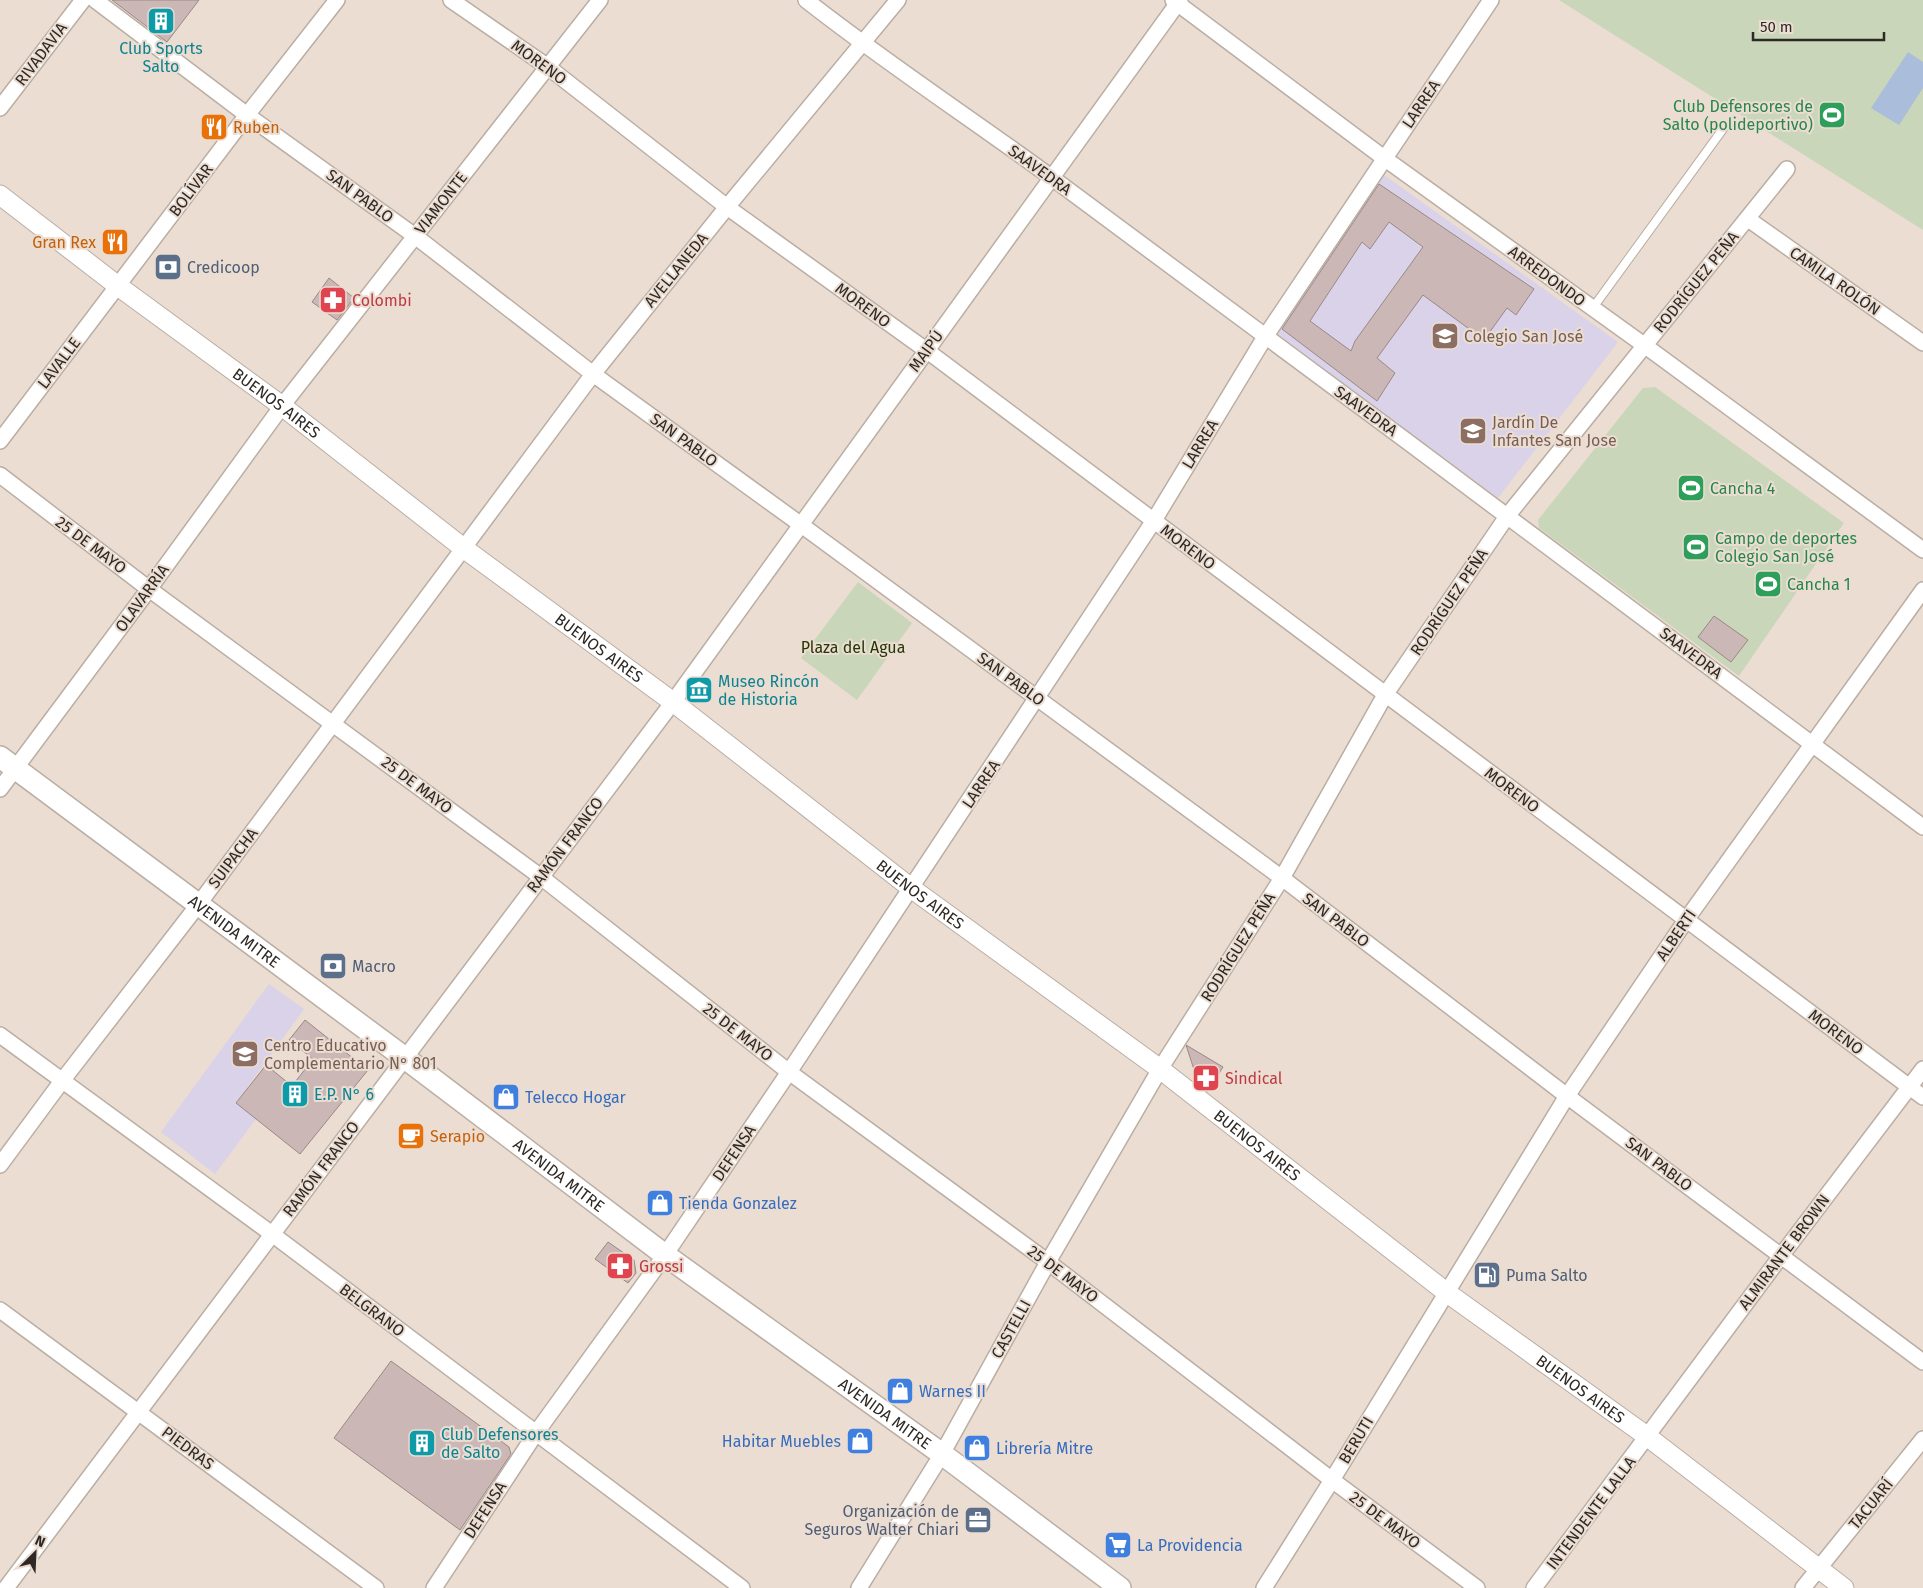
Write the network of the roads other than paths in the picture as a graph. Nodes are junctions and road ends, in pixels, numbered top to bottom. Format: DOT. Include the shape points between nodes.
graph roads {
  1 [pos="83,0"];
  2 [pos="95,0"];
  3 [pos="337,0"];
  4 [pos="450,0"];
  5 [pos="600,0"];
  6 [pos="806,0"];
  7 [pos="898,0"];
  8 [pos="1177,1"];
  9 [pos="1488,2"];
  10 [pos="862,44"];
  11 [pos="548,67"];
  12 [pos="0,108"];
  13 [pos="247,115"];
  14 [pos="1723,129"];
  15 [pos="1384,158"];
  16 [pos="1787,169"];
  17 [pos="1051,177"];
  18 [pos="0,195"];
  19 [pos="727,207"];
  20 [pos="1748,219"];
  21 [pos="415,236"];
  22 [pos="118,286"];
  23 [pos="1592,309"];
  24 [pos="1265,337"];
  25 [pos="1923,343"];
  26 [pos="1644,345"];
  27 [pos="926,350"];
  28 [pos="592,374"];
  29 [pos="282,406"];
  30 [pos="0,441"];
  31 [pos="0,475"];
  32 [pos="1508,515"];
  33 [pos="1153,522"];
  34 [pos="800,524"];
  35 [pos="462,547"];
  36 [pos="1923,550"];
  37 [pos="149,589"];
  38 [pos="1923,590"];
  39 [pos="1385,695"];
  40 [pos="1037,698"];
  41 [pos="672,702"];
  42 [pos="333,723"];
  43 [pos="1812,744"];
  44 [pos="8,763"];
  45 [pos="0,788"];
  46 [pos="1923,827"];
  47 [pos="541,877"];
  48 [pos="1282,878"];
  49 [pos="911,888"];
  50 [pos="198,905"];
  51 [pos="1686,920"];
  52 [pos="0,1035"];
  53 [pos="405,1058"];
  54 [pos="1160,1069"];
  55 [pos="1923,1069"];
  56 [pos="789,1072"];
  57 [pos="62,1081"];
  58 [pos="1910,1087"];
  59 [pos="1567,1096"];
  60 [pos="1923,1097"];
  61 [pos="0,1165"];
  62 [pos="272,1234"];
  63 [pos="664,1255"];
  64 [pos="1781,1256"];
  65 [pos="1048,1262"];
  66 [pos="1446,1292"];
  67 [pos="0,1310"];
  68 [pos="1923,1362"];
  69 [pos="138,1411"];
  70 [pos="536,1433"];
  71 [pos="1648,1437"];
  72 [pos="1923,1439"];
  73 [pos="942,1454"];
  74 [pos="1332,1480"];
  75 [pos="1818,1568"];
  76 [pos="5,1586"];
  77 [pos="376,1588"];
  78 [pos="434,1588"];
  79 [pos="742,1588"];
  80 [pos="859,1588"];
  81 [pos="1120,1588"];
  82 [pos="1264,1588"];
  83 [pos="1477,1588"];
  84 [pos="1534,1588"];
  85 [pos="1803,1588"];
  86 [pos="1844,1588"];
  1 -- 12 [label="street, RIVADAVIA"];
  2 -- 13 [label="street, SAN PABLO"];
  3 -- 13 [label="street, BOLÍVAR"];
  4 -- 11 [label="street, MORENO"];
  5 -- 11 [label="street, VIAMONTE"];
  6 -- 10 [label="street, SAAVEDRA"];
  7 -- 10 [label="street, AVELLANEDA"];
  8 -- 15 [label="street, ARREDONDO"];
  8 -- 17 [label="street, MAIPÚ"];
  9 -- 15 [label="street, LARREA"];
  10 -- 17 [label="street, SAAVEDRA"];
  10 -- 19 [label="street, AVELLANEDA"];
  11 -- 19 [label="street, MORENO"];
  11 -- 21 [label="street, VIAMONTE"];
  13 -- 21 [label="street, SAN PABLO"];
  13 -- 22 [label="street, BOLÍVAR"];
  14 -- 23 [label="lane"];
  15 -- 23 [label="street, ARREDONDO"];
  15 -- 24 [label="street, LARREA"];
  16 -- 20 [label="street, RODRÍGUEZ PEÑA"];
  17 -- 24 [label="street, SAAVEDRA"];
  17 -- 27 [label="street, MAIPÚ"];
  18 -- 22 [label="street, BUENOS AIRES"];
  19 -- 27 [label="street, MORENO"];
  19 -- 28 [label="street, AVELLANEDA"];
  20 -- 25 [label="street, CAMILA ROLÓN"];
  20 -- 26 [label="street, RODRÍGUEZ PEÑA"];
  21 -- 28 [label="street, SAN PABLO"];
  21 -- 29 [label="street, VIAMONTE"];
  22 -- 29 [label="street, BUENOS AIRES"];
  22 -- 30 [label="street, LAVALLE"];
  23 -- 26 [label="street, ARREDONDO"];
  24 -- 32 [label="street, SAAVEDRA"];
  24 -- 33 [label="street, LARREA"];
  26 -- 32 [label="street, RODRÍGUEZ PEÑA"];
  26 -- 36 [label="street, ARREDONDO"];
  27 -- 33 [label="street, MORENO"];
  27 -- 34 [label="street, MAIPÚ"];
  28 -- 34 [label="street, SAN PABLO"];
  28 -- 35 [label="street, AVELLANEDA"];
  29 -- 35 [label="street, BUENOS AIRES"];
  29 -- 37 [label="street, OLAVARRÍA"];
  31 -- 37 [label="street, 25 DE MAYO"];
  32 -- 39 [label="street, RODRÍGUEZ PEÑA"];
  32 -- 43 [label="street, SAAVEDRA"];
  33 -- 39 [label="street, MORENO"];
  33 -- 40 [label="street, LARREA"];
  34 -- 40 [label="street, SAN PABLO"];
  34 -- 41 [label="street, MAIPÚ"];
  35 -- 41 [label="street, BUENOS AIRES"];
  35 -- 42 [label="street, SUIPACHA"];
  37 -- 42 [label="street, 25 DE MAYO"];
  37 -- 44 [label="street, OLAVARRÍA"];
  38 -- 43 [label="street, ALBERTI"];
  39 -- 48 [label="street, RODRÍGUEZ PEÑA"];
  39 -- 51 [label="street, MORENO"];
  40 -- 48 [label="street, SAN PABLO"];
  40 -- 49 [label="street, LARREA"];
  41 -- 47 [label="street, RAMÓN FRANCO"];
  41 -- 49 [label="street, BUENOS AIRES"];
  42 -- 47 [label="street, 25 DE MAYO"];
  42 -- 50 [label="street, SUIPACHA"];
  43 -- 46 [label="street, SAAVEDRA"];
  43 -- 51 [label="street, ALBERTI"];
  44 -- 45 [label="street, OLAVARRÍA"];
  44 -- 50 [label="main road, AVENIDA MITRE"];
  47 -- 53 [label="street, RAMÓN FRANCO"];
  47 -- 56 [label="street, 25 DE MAYO"];
  48 -- 54 [label="street, RODRÍGUEZ PEÑA"];
  48 -- 59 [label="street, SAN PABLO"];
  49 -- 54 [label="street, BUENOS AIRES"];
  49 -- 56 [label="street, DEFENSA"];
  50 -- 53 [label="main road, AVENIDA MITRE"];
  50 -- 57 [label="street, SUIPACHA"];
  51 -- 58 [label="street, MORENO"];
  51 -- 59 [label="street, ALBERTI"];
  52 -- 57 [label="street, BELGRANO"];
  53 -- 62 [label="street, RAMÓN FRANCO"];
  53 -- 63 [label="main road, AVENIDA MITRE"];
  54 -- 65 [label="street, CASTELLI"];
  54 -- 66 [label="street, BUENOS AIRES"];
  55 -- 58 [label="street, ALMIRANTE BROWN"];
  56 -- 63 [label="street, DEFENSA"];
  56 -- 65 [label="street, 25 DE MAYO"];
  57 -- 61 [label="street, SUIPACHA"];
  57 -- 62 [label="street, BELGRANO"];
  58 -- 60 [label="street, MORENO"];
  58 -- 64 [label="street, ALMIRANTE BROWN"];
  59 -- 64 [label="street, SAN PABLO"];
  59 -- 66 [label="street, ALBERTI"];
  62 -- 69 [label="street, RAMÓN FRANCO"];
  62 -- 70 [label="street, BELGRANO"];
  63 -- 70 [label="street, DEFENSA"];
  63 -- 73 [label="main road, AVENIDA MITRE"];
  64 -- 68 [label="street, SAN PABLO"];
  64 -- 71 [label="street, ALMIRANTE BROWN"];
  65 -- 73 [label="street, CASTELLI"];
  65 -- 74 [label="street, 25 DE MAYO"];
  66 -- 71 [label="street, BUENOS AIRES"];
  66 -- 74 [label="street, BERUTI"];
  67 -- 69 [label="street, PIEDRAS"];
  69 -- 76 [label="street, RAMÓN FRANCO"];
  69 -- 77 [label="street, PIEDRAS"];
  70 -- 78 [label="street, DEFENSA"];
  70 -- 79 [label="street, BELGRANO"];
  71 -- 75 [label="street, BUENOS AIRES"];
  71 -- 84 [label="street, INTENDENTE LALLA"];
  72 -- 75 [label="street, TACUARÍ"];
  73 -- 80 [label="street, CASTELLI"];
  73 -- 81 [label="main road, AVENIDA MITRE"];
  74 -- 82 [label="street, BERUTI"];
  74 -- 83 [label="street, 25 DE MAYO"];
  75 -- 85 [label="street, TACUARÍ"];
  75 -- 86 [label="street, BUENOS AIRES"];
}
